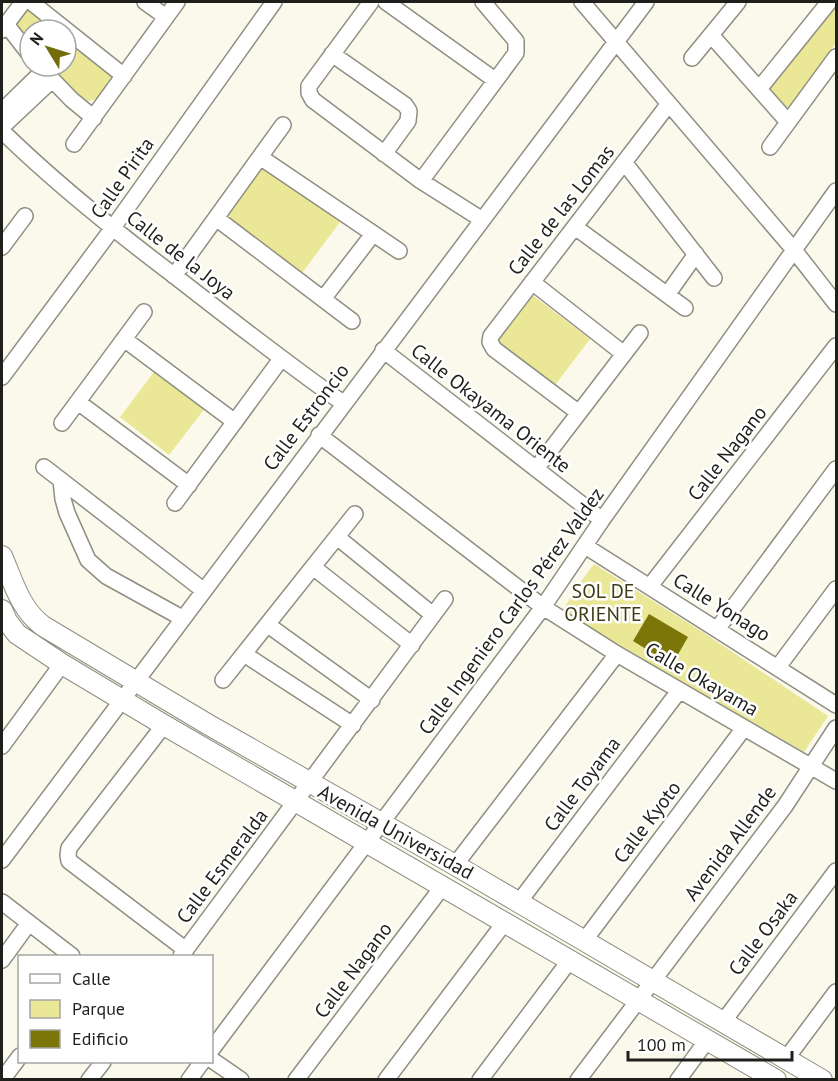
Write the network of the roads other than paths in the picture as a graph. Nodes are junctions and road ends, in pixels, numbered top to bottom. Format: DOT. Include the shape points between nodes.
graph roads {
  1 [pos="23,2"];
  2 [pos="31,2"];
  3 [pos="145,2"];
  4 [pos="177,2"];
  5 [pos="274,2"];
  6 [pos="371,2"];
  7 [pos="386,2"];
  8 [pos="483,2"];
  9 [pos="582,2"];
  10 [pos="646,2"];
  11 [pos="738,2"];
  12 [pos="829,2"];
  13 [pos="166,17"];
  14 [pos="4,27"];
  15 [pos="711,35"];
  16 [pos="18,42"];
  17 [pos="615,42"];
  18 [pos="332,54"];
  19 [pos="837,57"];
  20 [pos="692,58"];
  21 [pos="124,76"];
  22 [pos="38,78"];
  23 [pos="40,78"];
  24 [pos="51,78"];
  25 [pos="495,80"];
  26 [pos="759,89"];
  27 [pos="668,105"];
  28 [pos="2,111"];
  29 [pos="94,118"];
  30 [pos="788,122"];
  31 [pos="283,125"];
  32 [pos="2,129"];
  33 [pos="74,144"];
  34 [pos="770,147"];
  35 [pos="384,154"];
  36 [pos="260,157"];
  37 [pos="624,162"];
  38 [pos="421,181"];
  39 [pos="837,191"];
  40 [pos="25,216"];
  41 [pos="216,218"];
  42 [pos="482,219"];
  43 [pos="575,226"];
  44 [pos="112,229"];
  45 [pos="373,234"];
  46 [pos="3,241"];
  47 [pos="794,250"];
  48 [pos="399,251"];
  49 [pos="696,254"];
  50 [pos="174,276"];
  51 [pos="714,278"];
  52 [pos="532,282"];
  53 [pos="668,295"];
  54 [pos="323,299"];
  55 [pos="837,304"];
  56 [pos="685,308"];
  57 [pos="144,312"];
  58 [pos="352,321"];
  59 [pos="640,333"];
  60 [pos="124,339"];
  61 [pos="837,346"];
  62 [pos="383,350"];
  63 [pos="624,354"];
  64 [pos="281,359"];
  65 [pos="2,377"];
  66 [pos="78,402"];
  67 [pos="343,403"];
  68 [pos="579,413"];
  69 [pos="235,422"];
  70 [pos="62,423"];
  71 [pos="319,435"];
  72 [pos="44,467"];
  73 [pos="536,469"];
  74 [pos="837,469"];
  75 [pos="61,480"];
  76 [pos="189,485"];
  77 [pos="175,503"];
  78 [pos="355,514"];
  79 [pos="602,520"];
  80 [pos="337,537"];
  81 [pos="585,546"];
  82 [pos="2,556"];
  83 [pos="313,567"];
  84 [pos="650,586"];
  85 [pos="837,589"];
  86 [pos="203,590"];
  87 [pos="445,599"];
  88 [pos="543,607"];
  89 [pos="434,615"];
  90 [pos="182,618"];
  91 [pos="3,620"];
  92 [pos="268,625"];
  93 [pos="718,628"];
  94 [pos="412,645"];
  95 [pos="244,654"];
  96 [pos="617,654"];
  97 [pos="62,664"];
  98 [pos="778,667"];
  99 [pos="224,680"];
  100 [pos="135,681"];
  101 [pos="679,691"];
  102 [pos="122,699"];
  103 [pos="372,700"];
  104 [pos="837,705"];
  105 [pos="164,725"];
  106 [pos="353,725"];
  107 [pos="744,728"];
  108 [pos="837,728"];
  109 [pos="2,746"];
  110 [pos="811,767"];
  111 [pos="837,782"];
  112 [pos="310,784"];
  113 [pos="297,802"];
  114 [pos="382,823"];
  115 [pos="368,842"];
  116 [pos="2,860"];
  117 [pos="455,865"];
  118 [pos="837,871"];
  119 [pos="443,886"];
  120 [pos="2,902"];
  121 [pos="519,902"];
  122 [pos="505,922"];
  123 [pos="29,923"];
  124 [pos="584,941"];
  125 [pos="184,953"];
  126 [pos="69,955"];
  127 [pos="2,960"];
  128 [pos="570,960"];
  129 [pos="653,981"];
  130 [pos="837,992"];
  131 [pos="638,999"];
  132 [pos="723,1022"];
  133 [pos="708,1039"];
  134 [pos="213,1048"];
  135 [pos="18,1059"];
  136 [pos="786,1059"];
  137 [pos="213,1061"];
  138 [pos="101,1063"];
  139 [pos="201,1063"];
  140 [pos="773,1079"];
  141 [pos="2,1080"];
  142 [pos="89,1080"];
  143 [pos="189,1080"];
  144 [pos="242,1080"];
  145 [pos="296,1080"];
  146 [pos="386,1080"];
  147 [pos="480,1080"];
  148 [pos="578,1080"];
  149 [pos="678,1080"];
  150 [pos="822,1080"];
  1 -- 14 [label="street"];
  2 -- 21 [label="street"];
  3 -- 13 [label="street"];
  4 -- 13 [label="street"];
  5 -- 44 [label="street, Calle Pirita"];
  6 -- 18 [label="street"];
  7 -- 25 [label="street"];
  8 -- 25 [label="street" via="517,47 516,54"];
  9 -- 17 [label="street"];
  10 -- 17 [label="street, Calle Estroncio"];
  11 -- 15 [label="street"];
  12 -- 26 [label="street"];
  13 -- 21 [label="street"];
  14 -- 16 [label="street"];
  15 -- 20 [label="street"];
  15 -- 26 [label="street"];
  17 -- 27 [label="street"];
  17 -- 42 [label="street, Calle Estroncio"];
  18 -- 35 [label="street" via="309,86 309,93"];
  18 -- 35 [label="street" via="409,111 408,121"];
  19 -- 30 [label="street"];
  21 -- 29 [label="street"];
  22 -- 28 [label="street"];
  23 -- 32 [label="street"];
  24 -- 29 [label="street"];
  25 -- 38 [label="street"];
  26 -- 30 [label="street"];
  27 -- 37 [label="street, Calle de las Lomas"];
  27 -- 47 [label="street"];
  29 -- 33 [label="street"];
  30 -- 34 [label="street"];
  31 -- 36 [label="street"];
  32 -- 44 [label="street, Calle de la Joya" via="66,192"];
  35 -- 38 [label="street"];
  36 -- 41 [label="street"];
  36 -- 45 [label="street"];
  37 -- 43 [label="street, Calle de las Lomas"];
  37 -- 49 [label="street"];
  38 -- 42 [label="street"];
  39 -- 47 [label="street, Calle Ingeniero Carlos Pérez Valdez"];
  40 -- 46 [label="street"];
  41 -- 50 [label="street"];
  41 -- 54 [label="street"];
  42 -- 62 [label="street, Calle Estroncio"];
  43 -- 52 [label="street, Calle de las Lomas"];
  43 -- 53 [label="street"];
  44 -- 50 [label="street, Calle de la Joya"];
  44 -- 65 [label="street, Calle Pirita"];
  45 -- 48 [label="street"];
  45 -- 54 [label="street"];
  47 -- 55 [label="street"];
  47 -- 79 [label="street, Calle Ingeniero Carlos Pérez Valdez"];
  49 -- 51 [label="street"];
  49 -- 53 [label="street"];
  50 -- 64 [label="street, Calle de la Joya"];
  52 -- 63 [label="street"];
  52 -- 68 [label="street, Calle de las Lomas" via="490,342"];
  53 -- 56 [label="street"];
  54 -- 58 [label="street"];
  57 -- 60 [label="street"];
  59 -- 63 [label="street"];
  60 -- 66 [label="street"];
  60 -- 69 [label="street"];
  61 -- 84 [label="street, Calle Nagano"];
  62 -- 67 [label="street, Calle Estroncio"];
  62 -- 73 [label="street, Calle Okayama Oriente"];
  63 -- 68 [label="street"];
  64 -- 67 [label="street, Calle de la Joya"];
  64 -- 69 [label="street"];
  66 -- 70 [label="street"];
  66 -- 76 [label="street"];
  67 -- 71 [label="street, Calle Estroncio"];
  68 -- 73 [label="street"];
  69 -- 76 [label="street"];
  71 -- 86 [label="street, Calle Estroncio"];
  71 -- 88 [label="street, Calle Okayama"];
  72 -- 75 [label="street"];
  73 -- 79 [label="street, Calle Okayama Oriente"];
  74 -- 93 [label="street"];
  75 -- 86 [label="street"];
  75 -- 90 [label="street" via="67,513 88,560 106,576"];
  76 -- 77 [label="street"];
  78 -- 80 [label="street"];
  79 -- 81 [label="street, Calle Ingeniero Carlos Pérez Valdez"];
  80 -- 83 [label="street"];
  80 -- 89 [label="street"];
  81 -- 84 [label="street, Calle Yonago"];
  81 -- 88 [label="street, Calle Ingeniero Carlos Pérez Valdez"];
  82 -- 100 [label="main road, Avenida Universidad" via="33,619"];
  83 -- 92 [label="street"];
  83 -- 94 [label="street"];
  84 -- 93 [label="street, Calle Yonago"];
  85 -- 98 [label="street"];
  86 -- 90 [label="street, Calle Estroncio"];
  87 -- 89 [label="street, Calle Esmeralda"];
  88 -- 96 [label="street, Calle Okayama"];
  88 -- 114 [label="street, Calle Ingeniero Carlos Pérez Valdez"];
  89 -- 94 [label="street, Calle Esmeralda"];
  90 -- 100 [label="street, Calle Estroncio"];
  91 -- 97 [label="main road, Avenida Universidad"];
  92 -- 95 [label="street"];
  92 -- 103 [label="street"];
  93 -- 98 [label="street, Calle Yonago"];
  94 -- 103 [label="street, Calle Esmeralda"];
  95 -- 99 [label="street"];
  95 -- 106 [label="street"];
  96 -- 101 [label="street, Calle Okayama"];
  96 -- 117 [label="street"];
  97 -- 102 [label="main road, Avenida Universidad"];
  97 -- 109 [label="street"];
  98 -- 104 [label="street, Calle Yonago"];
  100 -- 102 [label="street, Calle Estroncio"];
  100 -- 112 [label="main road, Avenida Universidad"];
  101 -- 107 [label="street, Calle Okayama"];
  101 -- 121 [label="street, Calle Toyama"];
  102 -- 105 [label="main road, Avenida Universidad"];
  102 -- 116 [label="street, Calle Estroncio"];
  103 -- 106 [label="street, Calle Esmeralda"];
  105 -- 113 [label="main road, Avenida Universidad"];
  105 -- 125 [label="street" via="69,848 68,855 69,861"];
  106 -- 112 [label="street, Calle Esmeralda"];
  107 -- 110 [label="street, Calle Okayama"];
  107 -- 124 [label="street, Calle Kyoto"];
  108 -- 110 [label="street, Avenida Allende"];
  110 -- 111 [label="street, Calle Okayama"];
  110 -- 129 [label="street, Avenida Allende"];
  112 -- 113 [label="street, Calle Esmeralda"];
  112 -- 114 [label="main road, Avenida Universidad"];
  113 -- 115 [label="main road, Avenida Universidad"];
  113 -- 125 [label="street, Calle Esmeralda"];
  114 -- 115 [label="street, Calle Ingeniero Carlos Pérez Valdez"];
  114 -- 117 [label="main road, Avenida Universidad"];
  115 -- 119 [label="main road, Avenida Universidad"];
  115 -- 134 [label="street, Calle Ingeniero Carlos Pérez Valdez"];
  117 -- 121 [label="main road, Avenida Universidad"];
  118 -- 132 [label="street, Calle Osaka"];
  119 -- 122 [label="main road, Avenida Universidad"];
  119 -- 145 [label="street, Calle Nagano"];
  120 -- 123 [label="street"];
  121 -- 124 [label="main road, Avenida Universidad"];
  122 -- 128 [label="main road, Avenida Universidad"];
  122 -- 146 [label="street"];
  123 -- 126 [label="street"];
  123 -- 127 [label="street"];
  124 -- 129 [label="main road, Avenida Universidad"];
  128 -- 131 [label="main road, Avenida Universidad"];
  128 -- 147 [label="street"];
  129 -- 131 [label="street, Avenida Allende"];
  129 -- 132 [label="main road, Avenida Universidad"];
  130 -- 136 [label="street"];
  131 -- 133 [label="main road, Avenida Universidad"];
  131 -- 148 [label="street, Avenida Allende"];
  132 -- 136 [label="main road, Avenida Universidad"];
  133 -- 140 [label="main road, Avenida Universidad"];
  133 -- 149 [label="street"];
  135 -- 141 [label="street"];
  136 -- 150 [label="main road, Avenida Universidad"];
  137 -- 144 [label="street"];
  138 -- 142 [label="street"];
  139 -- 143 [label="street"];
}
